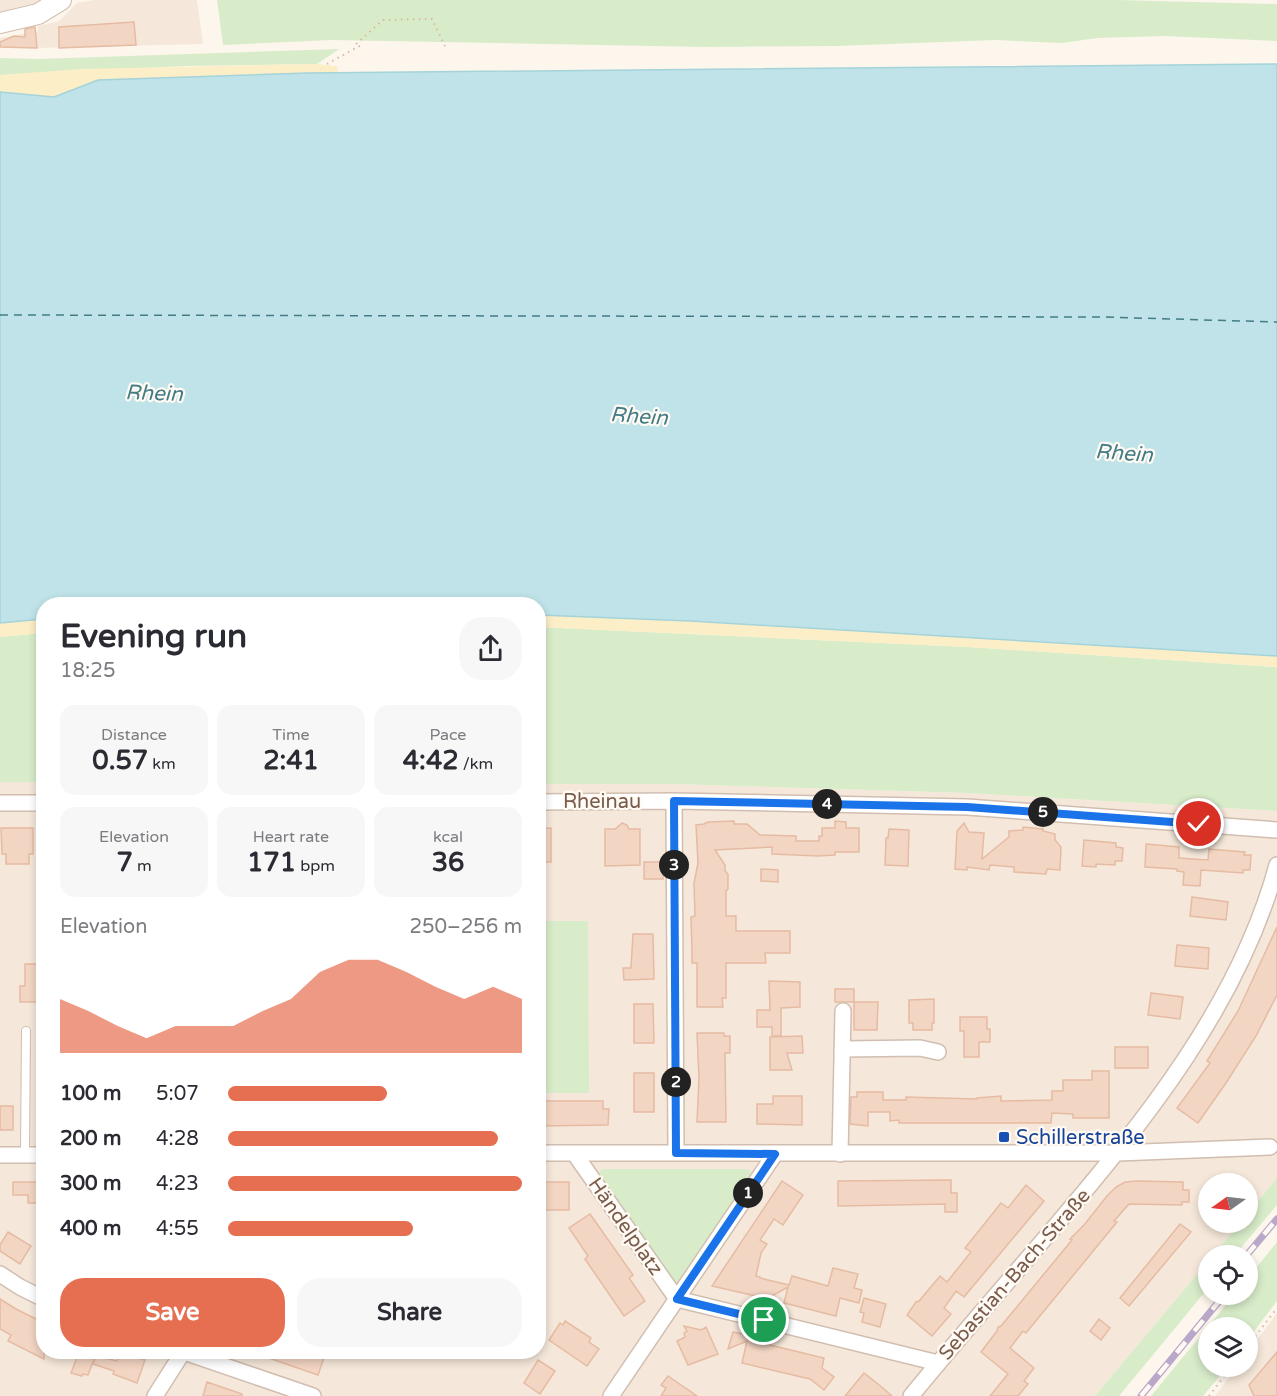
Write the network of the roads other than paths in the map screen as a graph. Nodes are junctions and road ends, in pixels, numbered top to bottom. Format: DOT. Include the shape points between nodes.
graph roads {
  1 [pos="61,0"];
  2 [pos="0,23"];
  3 [pos="674,801"];
  4 [pos="546,802"];
  5 [pos="0,803"];
  6 [pos="36,803"];
  7 [pos="1277,830"];
  8 [pos="1277,865"];
  9 [pos="843,1011"];
  10 [pos="26,1031"];
  11 [pos="842,1049"];
  12 [pos="938,1052"];
  13 [pos="1274,1147"];
  14 [pos="546,1153"];
  15 [pos="574,1153"];
  16 [pos="676,1153"];
  17 [pos="1118,1153"];
  18 [pos="775,1154"];
  19 [pos="840,1154"];
  20 [pos="0,1155"];
  21 [pos="26,1155"];
  22 [pos="36,1155"];
  23 [pos="0,1274"];
  24 [pos="36,1295"];
  25 [pos="677,1299"];
  26 [pos="179,1359"];
  27 [pos="204,1359"];
  28 [pos="938,1363"];
  29 [pos="155,1396"];
  30 [pos="313,1396"];
  31 [pos="611,1396"];
  32 [pos="911,1396"];
  1 -- 2 [label="street" via="38,14"];
  3 -- 4 [label="street, Rheinau"];
  3 -- 7 [label="street, Rheinau" via="967,807"];
  3 -- 16 [label="street"];
  5 -- 6 [label="street"];
  8 -- 17 [label="street, Sebastian-Bach-Straße" via="1248,945 1220,1001 1191,1052"];
  9 -- 11 [label="street"];
  10 -- 21 [label="lane"];
  11 -- 12 [label="street" via="920,1048"];
  11 -- 19 [label="street"];
  13 -- 17 [label="street"];
  14 -- 15 [label="street"];
  15 -- 16 [label="street"];
  15 -- 25 [label="street, Händelplatz"];
  16 -- 18 [label="street"];
  17 -- 19 [label="street"];
  17 -- 28 [label="street, Sebastian-Bach-Straße"];
  18 -- 19 [label="street"];
  18 -- 25 [label="street"];
  20 -- 21 [label="street"];
  21 -- 22 [label="street"];
  23 -- 24 [label="street"];
  25 -- 28 [label="street"];
  25 -- 31 [label="street"];
  26 -- 29 [label="street"];
  27 -- 30 [label="street"];
  28 -- 32 [label="street, Sebastian-Bach-Straße"];
}
